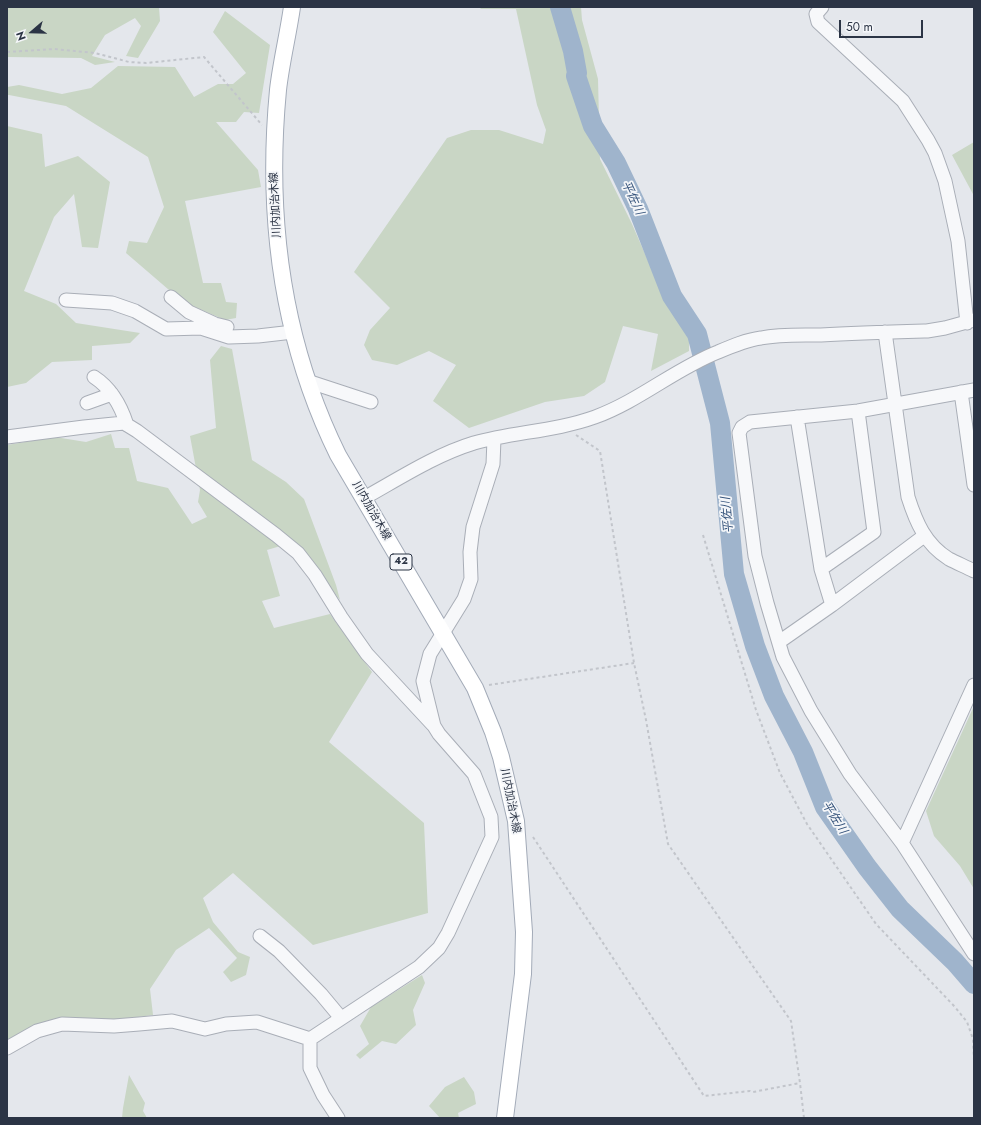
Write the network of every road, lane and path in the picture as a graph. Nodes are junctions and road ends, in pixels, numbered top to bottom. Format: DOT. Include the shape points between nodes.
graph roads {
  1 [pos="292,7"];
  2 [pos="822,7"];
  3 [pos="7,52"];
  4 [pos="275,135"];
  5 [pos="171,298"];
  6 [pos="66,300"];
  7 [pos="971,321"];
  8 [pos="293,332"];
  9 [pos="885,332"];
  10 [pos="258,336"];
  11 [pos="94,377"];
  12 [pos="307,381"];
  13 [pos="968,391"];
  14 [pos="112,394"];
  15 [pos="371,402"];
  16 [pos="87,403"];
  17 [pos="895,405"];
  18 [pos="858,411"];
  19 [pos="797,417"];
  20 [pos="127,425"];
  21 [pos="565,426"];
  22 [pos="7,438"];
  23 [pos="494,439"];
  24 [pos="974,484"];
  25 [pos="364,498"];
  26 [pos="703,535"];
  27 [pos="924,536"];
  28 [pos="821,569"];
  29 [pos="974,571"];
  30 [pos="832,605"];
  31 [pos="443,634"];
  32 [pos="779,642"];
  33 [pos="634,663"];
  34 [pos="974,685"];
  35 [pos="475,688"];
  36 [pos="434,726"];
  37 [pos="533,837"];
  38 [pos="902,843"];
  39 [pos="260,936"];
  40 [pos="974,954"];
  41 [pos="341,1018"];
  42 [pos="310,1039"];
  43 [pos="7,1048"];
  44 [pos="974,1060"];
  45 [pos="800,1083"];
  46 [pos="338,1118"];
  47 [pos="505,1118"];
  48 [pos="804,1118"];
  1 -- 4 [label="main road, 川内加治木線 / 42" via="278,89"];
  2 -- 7 [label="street" via="816,14 818,22 903,101 935,153 945,181 958,241"];
  3 -- 4 [label="path" via="54,49 95,53 129,62 146,63 204,57 264,127"];
  4 -- 8 [label="main road, 川内加治木線 / 42" via="274,194 277,228"];
  5 -- 10 [label="street" via="189,312 215,324"];
  6 -- 10 [label="street" via="112,303 135,311 166,329 201,328 229,337"];
  7 -- 9 [label="street" via="927,331"];
  8 -- 10 [label="street"];
  8 -- 12 [label="main road, 川内加治木線 / 42"];
  9 -- 17 [label="street"];
  9 -- 21 [label="street" via="761,338 737,345 687,367 612,410"];
  11 -- 14 [label="street"];
  12 -- 15 [label="street"];
  12 -- 25 [label="main road, 川内加治木線 / 42" via="338,455"];
  13 -- 17 [label="street"];
  13 -- 24 [label="street"];
  14 -- 16 [label="street"];
  14 -- 20 [label="street"];
  17 -- 18 [label="street"];
  17 -- 27 [label="street" via="908,497"];
  18 -- 19 [label="street"];
  18 -- 28 [label="street" via="874,532"];
  19 -- 28 [label="street"];
  19 -- 32 [label="street" via="750,422 742,427 739,433 755,556"];
  20 -- 22 [label="street" via="124,423 84,427"];
  20 -- 36 [label="street" via="298,553 315,574 367,654"];
  21 -- 23 [label="street"];
  21 -- 33 [label="path" via="600,451"];
  23 -- 25 [label="street" via="444,454"];
  23 -- 31 [label="street" via="493,464 473,527 470,552 471,578 464,599"];
  25 -- 31 [label="main road, 川内加治木線 / 42"];
  26 -- 44 [label="path" via="756,710 780,773 807,824 876,924 956,1007 967,1022 973,1039"];
  27 -- 29 [label="street" via="948,558"];
  27 -- 30 [label="street"];
  28 -- 30 [label="street"];
  30 -- 32 [label="street"];
  31 -- 35 [label="main road, 川内加治木線 / 42"];
  31 -- 36 [label="street" via="430,654 423,681"];
  32 -- 38 [label="street" via="783,657 815,718 850,774"];
  33 -- 35 [label="path"];
  33 -- 45 [label="path" via="668,844 791,1021"];
  34 -- 38 [label="street"];
  35 -- 47 [label="main road, 川内加治木線 / 42" via="499,751 516,821 524,924 523,974"];
  36 -- 41 [label="street" via="474,774 491,817 492,837 439,948 419,967"];
  37 -- 45 [label="path" via="704,1096 753,1092"];
  38 -- 40 [label="street"];
  39 -- 41 [label="street" via="279,951"];
  41 -- 42 [label="street"];
  42 -- 43 [label="street" via="257,1022 226,1024 205,1029 172,1020 114,1026 62,1024 37,1031"];
  42 -- 46 [label="street" via="310,1068"];
  45 -- 48 [label="path"];
}
